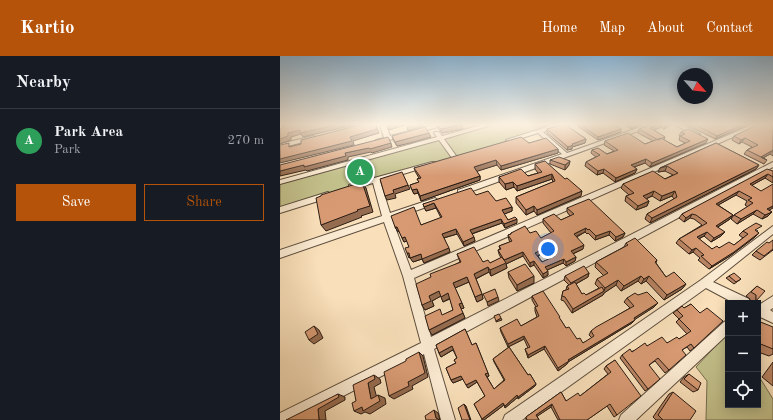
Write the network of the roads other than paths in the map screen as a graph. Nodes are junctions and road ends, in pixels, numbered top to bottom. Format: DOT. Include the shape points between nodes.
graph roads {
  1 [pos="296,142"];
  2 [pos="426,142"];
  3 [pos="443,142"];
  4 [pos="551,142"];
  5 [pos="603,142"];
  6 [pos="716,142"];
  7 [pos="280,146"];
  8 [pos="566,155"];
  9 [pos="767,168"];
  10 [pos="376,180"];
  11 [pos="280,182"];
  12 [pos="456,194"];
  13 [pos="441,199"];
  14 [pos="280,210"];
  15 [pos="387,218"];
  16 [pos="773,229"];
  17 [pos="280,254"];
  18 [pos="408,276"];
  19 [pos="705,283"];
  20 [pos="739,300"];
  21 [pos="773,301"];
  22 [pos="761,309"];
  23 [pos="761,311"];
  24 [pos="773,318"];
  25 [pos="725,329"];
  26 [pos="427,346"];
  27 [pos="282,420"];
  28 [pos="448,420"];
  29 [pos="510,420"];
  30 [pos="626,420"];
  1 -- 7 [label="street"];
  2 -- 11 [label="street"];
  3 -- 10 [label="street" via="450,158"];
  4 -- 8 [label="street"];
  5 -- 8 [label="street"];
  6 -- 18 [label="street"];
  8 -- 12 [label="street"];
  9 -- 26 [label="street"];
  10 -- 14 [label="street"];
  10 -- 15 [label="street"];
  13 -- 15 [label="street"];
  15 -- 17 [label="street"];
  15 -- 18 [label="street"];
  16 -- 19 [label="street"];
  18 -- 26 [label="street"];
  19 -- 20 [label="street"];
  19 -- 29 [label="street"];
  21 -- 22 [label="street"];
  23 -- 24 [label="street"];
  25 -- 30 [label="street"];
  26 -- 27 [label="street"];
  26 -- 28 [label="street"];
}
